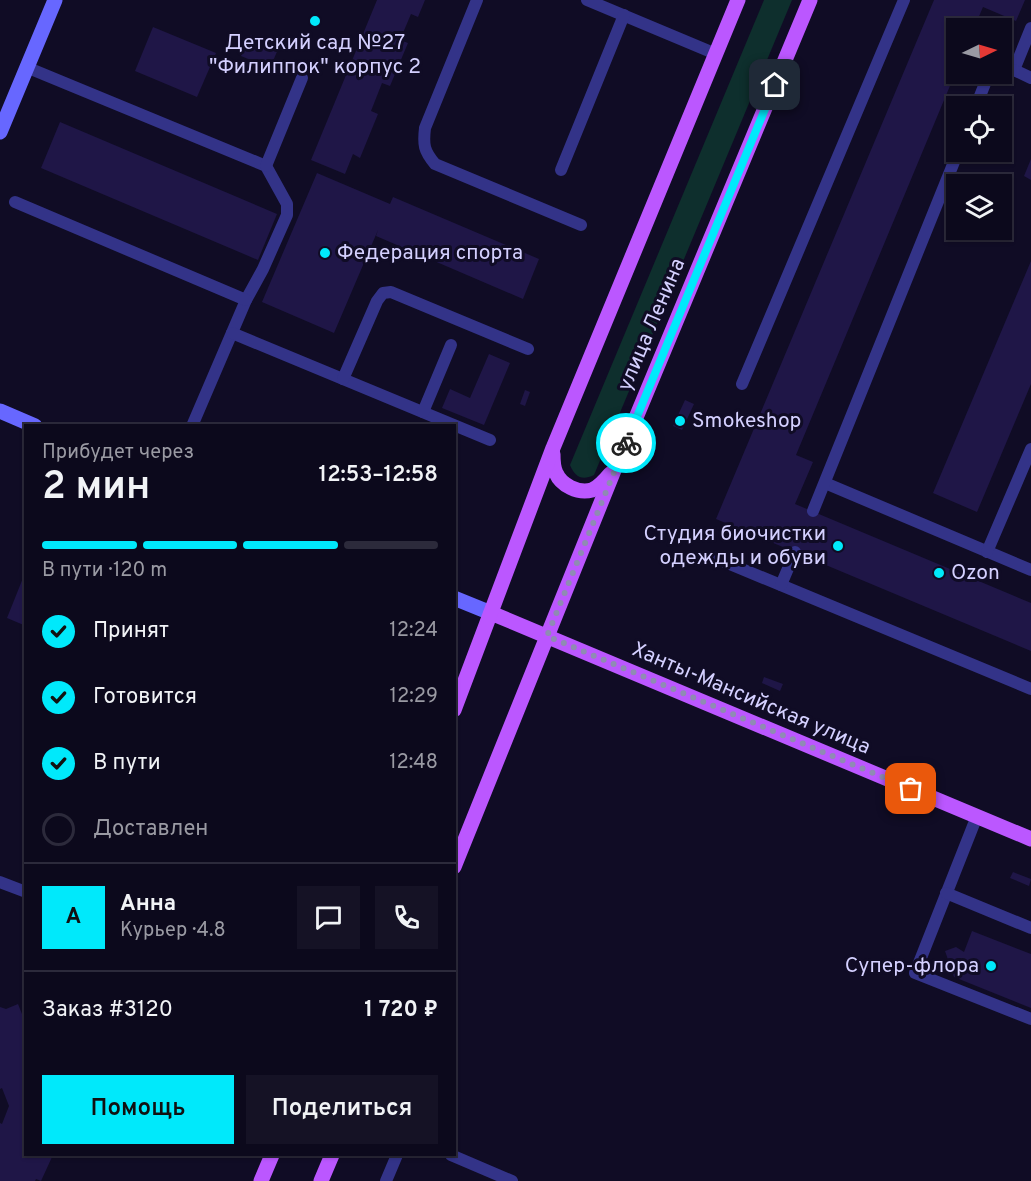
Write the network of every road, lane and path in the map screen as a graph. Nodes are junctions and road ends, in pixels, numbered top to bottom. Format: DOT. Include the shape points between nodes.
graph roads {
  1 [pos="55,0"];
  2 [pos="477,0"];
  3 [pos="589,0"];
  4 [pos="738,0"];
  5 [pos="810,0"];
  6 [pos="904,0"];
  7 [pos="624,15"];
  8 [pos="1031,28"];
  9 [pos="716,54"];
  10 [pos="26,67"];
  11 [pos="1014,70"];
  12 [pos="302,78"];
  13 [pos="1031,78"];
  14 [pos="980,96"];
  15 [pos="0,132"];
  16 [pos="954,162"];
  17 [pos="266,166"];
  18 [pos="561,170"];
  19 [pos="15,202"];
  20 [pos="581,225"];
  21 [pos="246,300"];
  22 [pos="232,333"];
  23 [pos="451,345"];
  24 [pos="528,350"];
  25 [pos="343,379"];
  26 [pos="742,384"];
  27 [pos="0,411"];
  28 [pos="423,412"];
  29 [pos="30,424"];
  30 [pos="193,424"];
  31 [pos="452,424"];
  32 [pos="456,426"];
  33 [pos="490,440"];
  34 [pos="553,448"];
  35 [pos="1031,449"];
  36 [pos="615,468"];
  37 [pos="825,483"];
  38 [pos="813,511"];
  39 [pos="795,552"];
  40 [pos="987,552"];
  41 [pos="713,557"];
  42 [pos="1031,570"];
  43 [pos="781,585"];
  44 [pos="456,599"];
  45 [pos="491,613"];
  46 [pos="547,636"];
  47 [pos="1031,689"];
  48 [pos="456,705"];
  49 [pos="977,816"];
  50 [pos="1031,839"];
  51 [pos="456,862"];
  52 [pos="0,882"];
  53 [pos="24,891"];
  54 [pos="946,893"];
  55 [pos="1031,928"];
  56 [pos="1031,1019"];
  57 [pos="272,1156"];
  58 [pos="332,1156"];
  59 [pos="397,1156"];
  60 [pos="453,1156"];
  61 [pos="261,1181"];
  62 [pos="321,1181"];
  63 [pos="386,1181"];
  64 [pos="512,1181"];
  1 -- 10 [label="main road"];
  2 -- 20 [label="lane" via="425,128 423,142 427,154 435,164"];
  3 -- 7 [label="lane"];
  4 -- 9 [label="main road, улица Ленина"];
  5 -- 36 [label="main road, улица Ленина"];
  6 -- 26 [label="lane"];
  7 -- 9 [label="lane"];
  7 -- 18 [label="lane"];
  8 -- 11 [label="lane"];
  9 -- 34 [label="main road, улица Ленина"];
  10 -- 15 [label="main road"];
  10 -- 17 [label="lane"];
  11 -- 13 [label="lane"];
  11 -- 14 [label="lane" via="986,81"];
  12 -- 17 [label="lane"];
  16 -- 37 [label="lane"];
  17 -- 21 [label="lane" via="287,204 286,215"];
  19 -- 21 [label="lane"];
  21 -- 22 [label="lane"];
  22 -- 25 [label="lane"];
  22 -- 30 [label="lane"];
  23 -- 28 [label="lane"];
  24 -- 25 [label="lane" via="391,292 383,293"];
  25 -- 28 [label="lane"];
  27 -- 29 [label="main road"];
  28 -- 31 [label="lane"];
  32 -- 33 [label="lane"];
  34 -- 36 [label="main road" via="556,474 572,488 593,489"];
  34 -- 45 [label="main road, улица Ленина"];
  35 -- 40 [label="lane"];
  36 -- 46 [label="main road, улица Ленина"];
  37 -- 38 [label="lane"];
  37 -- 40 [label="lane"];
  39 -- 43 [label="lane"];
  40 -- 42 [label="lane"];
  41 -- 43 [label="lane"];
  43 -- 47 [label="lane"];
  44 -- 45 [label="main road, Ханты-Мансийская улица"];
  45 -- 46 [label="main road, Ханты-Мансийская улица"];
  45 -- 48 [label="main road, улица Ленина"];
  46 -- 49 [label="main road, Ханты-Мансийская улица"];
  46 -- 51 [label="main road, улица Ленина"];
  49 -- 50 [label="main road, Ханты-Мансийская улица"];
  49 -- 54 [label="lane"];
  52 -- 53 [label="lane"];
  54 -- 55 [label="lane"];
  54 -- 56 [label="lane" via="915,973"];
  57 -- 61 [label="main road"];
  58 -- 62 [label="main road"];
  59 -- 63 [label="lane"];
  60 -- 64 [label="lane"];
}
